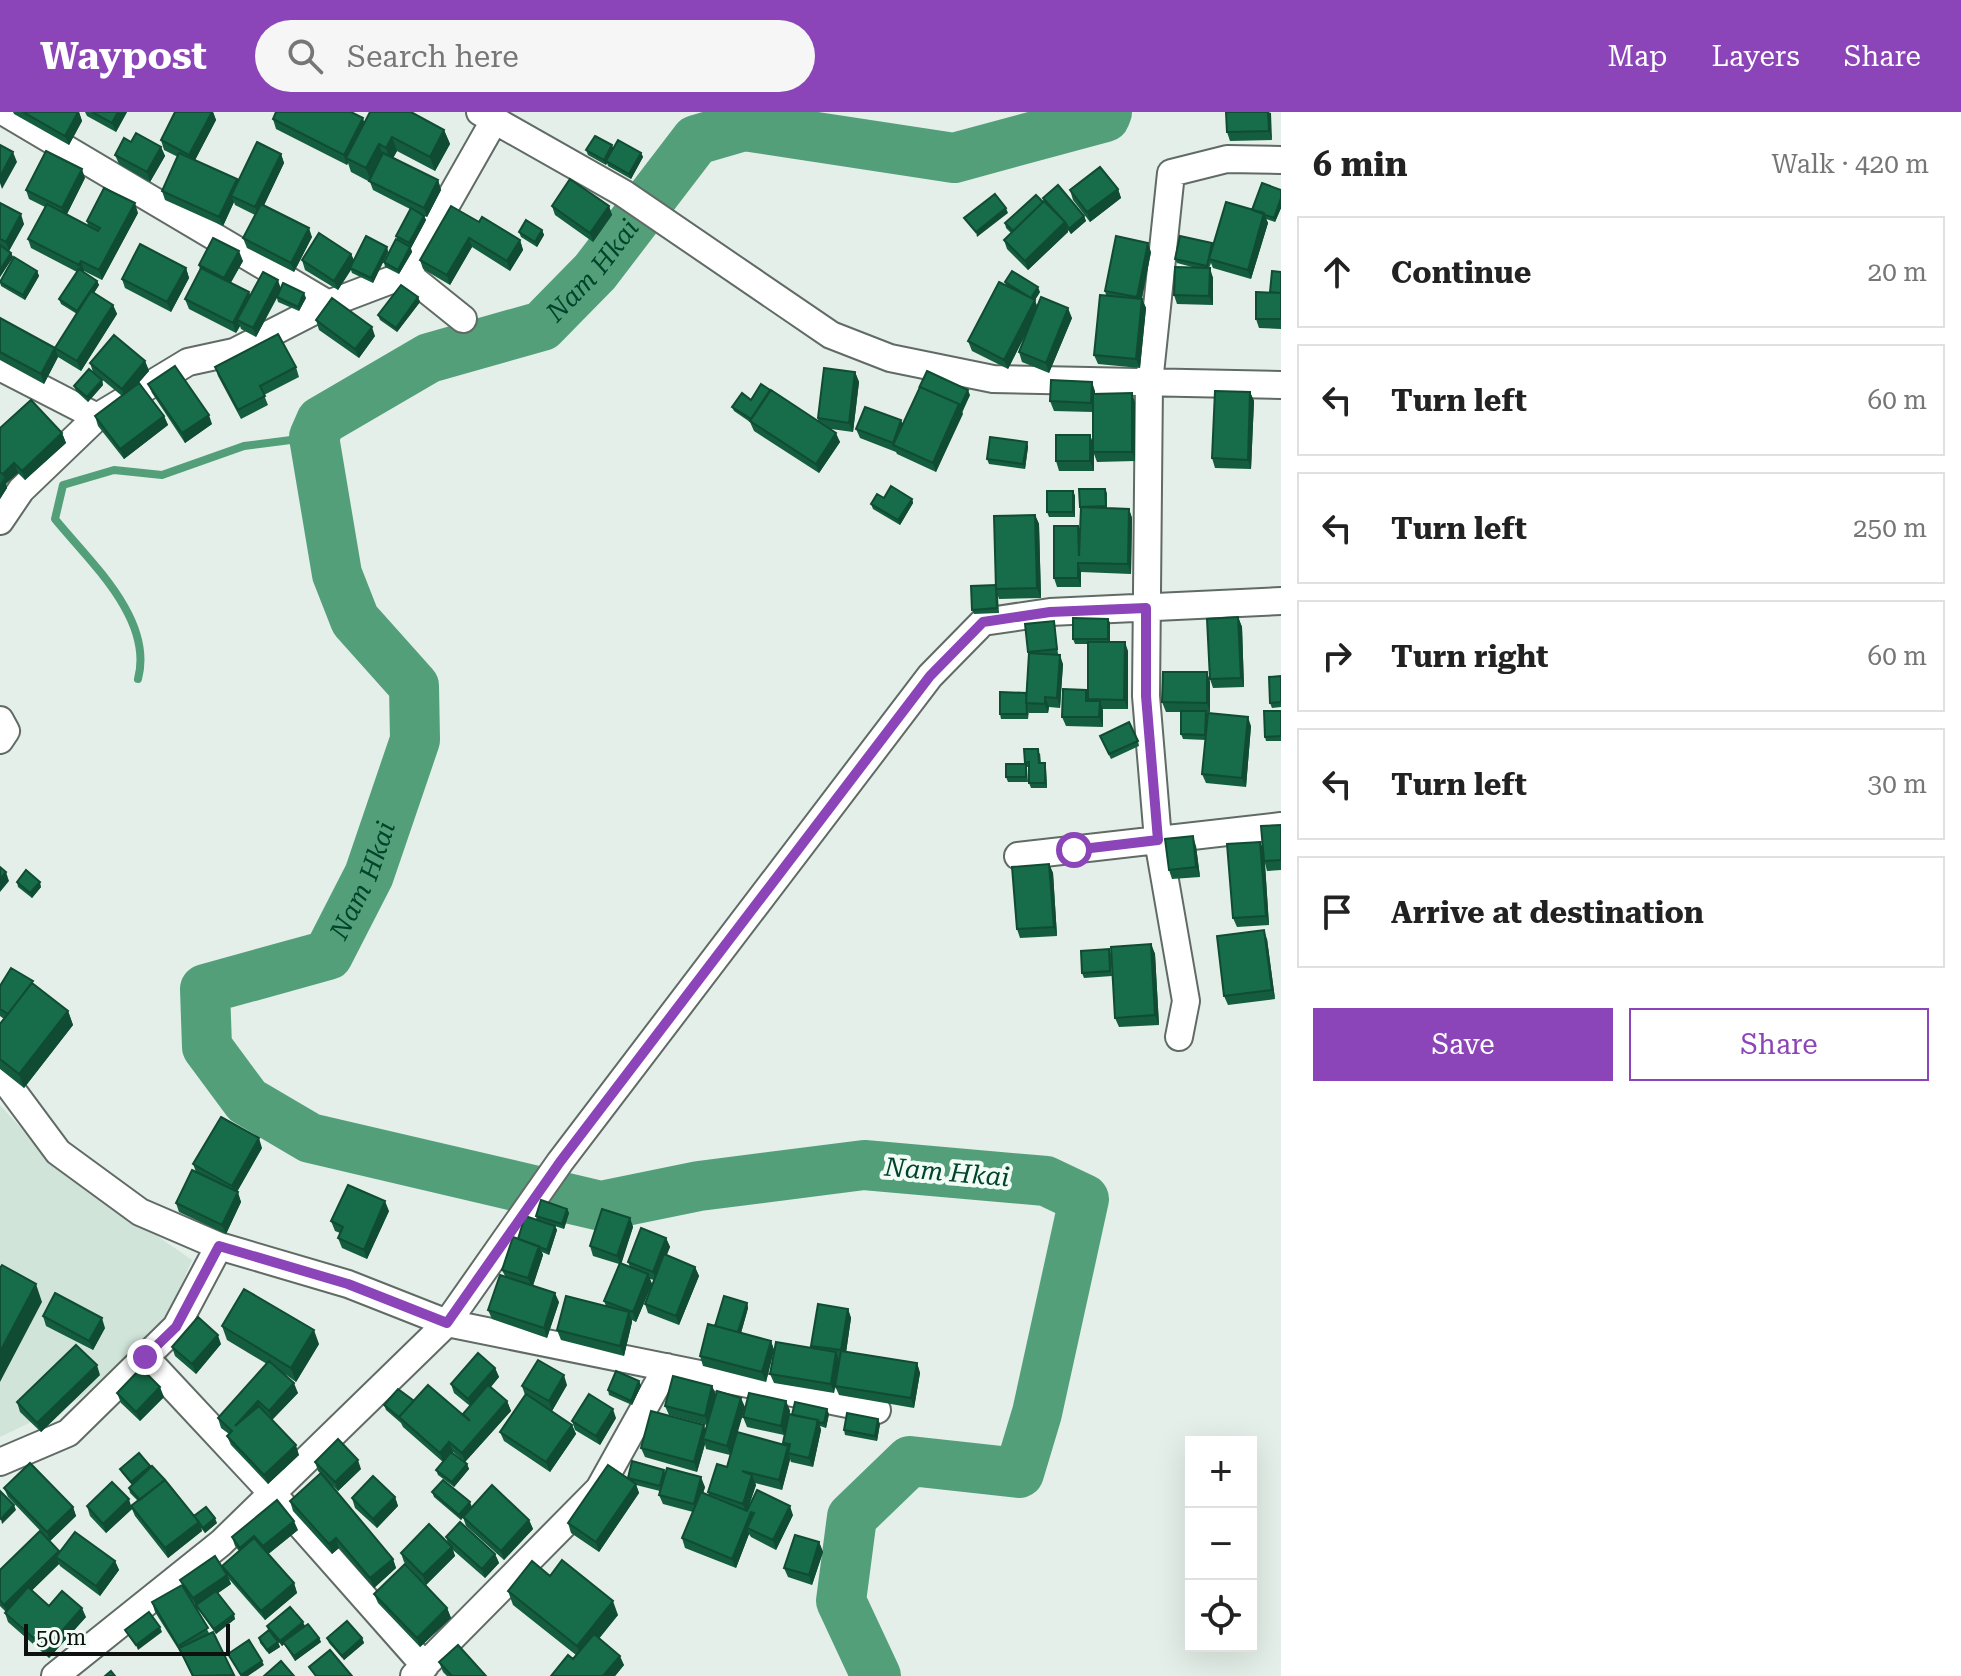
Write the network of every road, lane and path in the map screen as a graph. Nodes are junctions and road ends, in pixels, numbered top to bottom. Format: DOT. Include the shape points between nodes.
graph roads {
  1 [pos="4,112"];
  2 [pos="488,115"];
  3 [pos="1281,160"];
  4 [pos="407,274"];
  5 [pos="328,304"];
  6 [pos="463,319"];
  7 [pos="0,367"];
  8 [pos="1149,383"];
  9 [pos="1281,385"];
  10 [pos="97,417"];
  11 [pos="0,521"];
  12 [pos="1281,601"];
  13 [pos="1146,608"];
  14 [pos="0,720"];
  15 [pos="0,740"];
  16 [pos="1281,826"];
  17 [pos="1158,840"];
  18 [pos="1018,856"];
  19 [pos="1179,1037"];
  20 [pos="0,1081"];
  21 [pos="219,1246"];
  22 [pos="447,1323"];
  23 [pos="145,1357"];
  24 [pos="667,1367"];
  25 [pos="877,1410"];
  26 [pos="0,1462"];
  27 [pos="272,1493"];
  28 [pos="419,1671"];
  29 [pos="55,1676"];
  1 -- 5 [label="street"];
  2 -- 4 [label="street"];
  2 -- 8 [label="street" via="623,193 831,335 890,358 993,379"];
  3 -- 8 [label="street" via="1227,159 1171,173"];
  4 -- 5 [label="street"];
  4 -- 6 [label="street"];
  5 -- 10 [label="street" via="234,352 188,362"];
  7 -- 10 [label="street"];
  8 -- 9 [label="street"];
  8 -- 13 [label="street"];
  10 -- 11 [label="street" via="21,490"];
  12 -- 13 [label="street"];
  13 -- 17 [label="street" via="1146,696"];
  13 -- 22 [label="street" via="1050,612 983,622 930,676 560,1162"];
  14 -- 15 [label="street" via="6,731"];
  16 -- 17 [label="street"];
  17 -- 18 [label="street"];
  17 -- 19 [label="street" via="1186,1001"];
  20 -- 21 [label="street" via="58,1152 140,1212"];
  21 -- 22 [label="street" via="348,1284"];
  21 -- 23 [label="street" via="176,1327"];
  22 -- 24 [label="street"];
  22 -- 27 [label="street"];
  23 -- 26 [label="street" via="68,1433"];
  23 -- 27 [label="street"];
  24 -- 25 [label="street"];
  24 -- 28 [label="street" via="599,1489"];
  27 -- 28 [label="street"];
  27 -- 29 [label="street" via="221,1543"];
}
